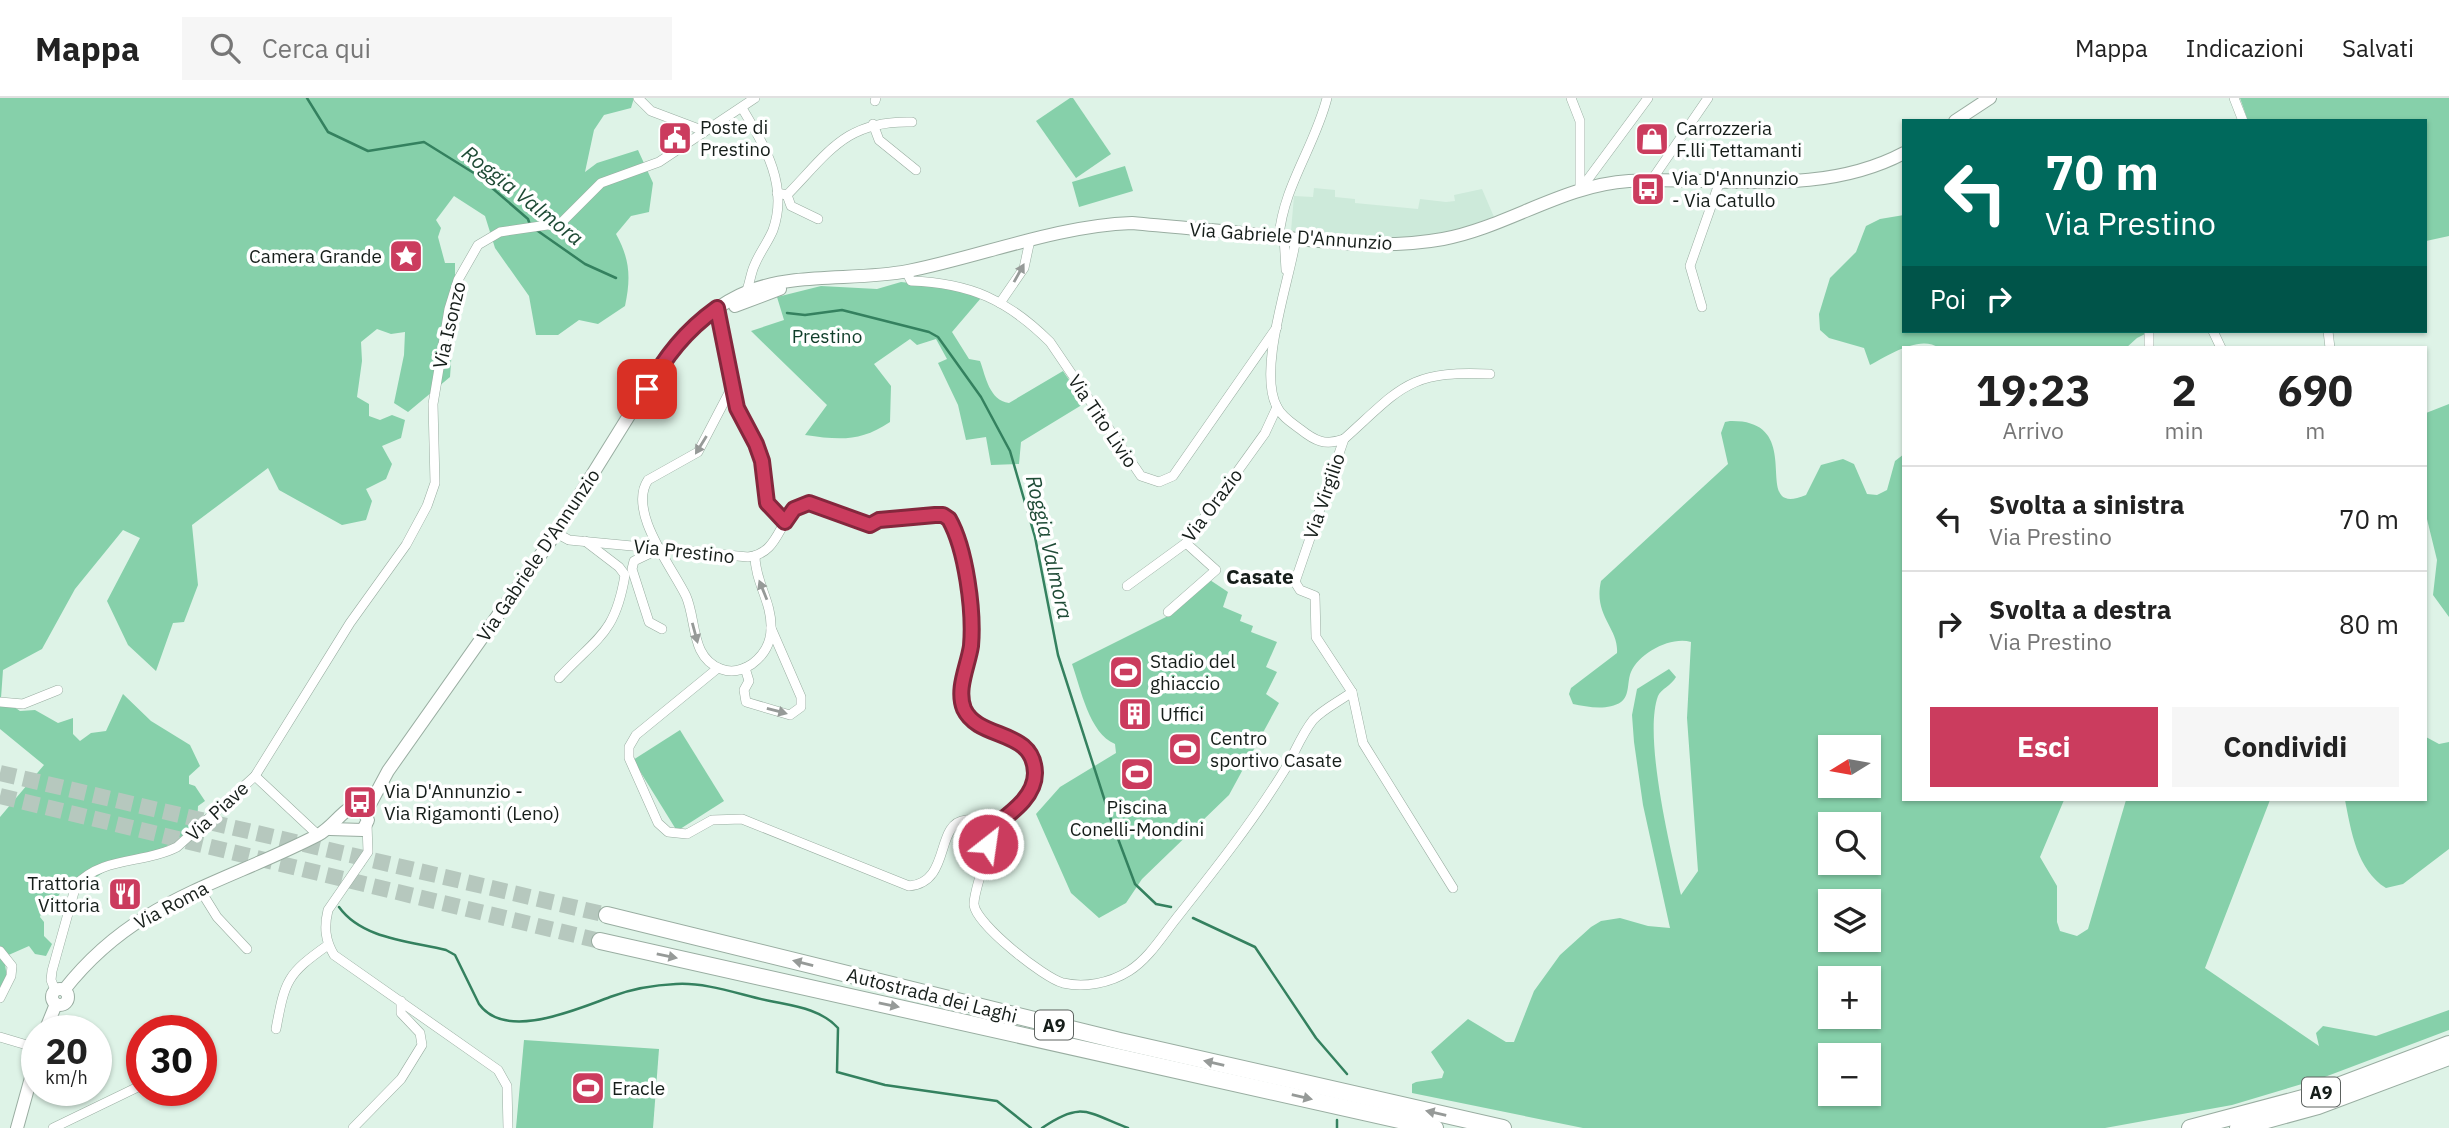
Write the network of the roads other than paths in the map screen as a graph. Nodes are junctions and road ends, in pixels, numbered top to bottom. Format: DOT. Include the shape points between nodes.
graph roads {
  1 [pos="638,98"];
  2 [pos="755,98"];
  3 [pos="1327,98"];
  4 [pos="1571,98"];
  5 [pos="1648,98"];
  6 [pos="1708,98"];
  7 [pos="1990,98"];
  8 [pos="2234,98"];
  9 [pos="742,108"];
  10 [pos="1958,119"];
  11 [pos="2243,119"];
  12 [pos="912,122"];
  13 [pos="873,124"];
  14 [pos="704,131"];
  15 [pos="1902,154"];
  16 [pos="916,170"];
  17 [pos="1651,181"];
  18 [pos="1720,181"];
  19 [pos="1580,190"];
  20 [pos="782,194"];
  21 [pos="818,219"];
  22 [pos="1286,237"];
  23 [pos="1030,240"];
  24 [pos="906,271"];
  25 [pos="750,281"];
  26 [pos="796,282"];
  27 [pos="733,303"];
  28 [pos="1000,303"];
  29 [pos="1702,307"];
  30 [pos="714,311"];
  31 [pos="1278,325"];
  32 [pos="1490,374"];
  33 [pos="733,385"];
  34 [pos="1277,407"];
  35 [pos="1344,439"];
  36 [pos="785,522"];
  37 [pos="556,533"];
  38 [pos="583,540"];
  39 [pos="1186,543"];
  40 [pos="659,549"];
  41 [pos="755,556"];
  42 [pos="1127,586"];
  43 [pos="1168,612"];
  44 [pos="350,622"];
  45 [pos="771,628"];
  46 [pos="662,629"];
  47 [pos="718,668"];
  48 [pos="745,668"];
  49 [pos="559,678"];
  50 [pos="58,691"];
  51 [pos="1352,692"];
  52 [pos="0,702"];
  53 [pos="255,776"];
  54 [pos="363,814"];
  55 [pos="344,816"];
  56 [pos="353,831"];
  57 [pos="324,832"];
  58 [pos="986,833"];
  59 [pos="367,841"];
  60 [pos="199,888"];
  61 [pos="1453,888"];
  62 [pos="607,915"];
  63 [pos="600,941"];
  64 [pos="328,945"];
  65 [pos="247,949"];
  66 [pos="0,951"];
  67 [pos="58,995"];
  68 [pos="0,998"];
  69 [pos="401,1002"];
  70 [pos="51,1015"];
  71 [pos="276,1029"];
  72 [pos="0,1037"];
  73 [pos="21,1043"];
  74 [pos="2449,1044"];
  75 [pos="2449,1057"];
  76 [pos="126,1093"];
  77 [pos="23,1106"];
  78 [pos="17,1128"];
  79 [pos="53,1128"];
  80 [pos="353,1128"];
  81 [pos="508,1128"];
  82 [pos="1435,1128"];
  83 [pos="1503,1128"];
  84 [pos="2190,1128"];
  85 [pos="2238,1128"];
  1 -- 14 [label="street" via="651,111"];
  2 -- 9 [label="street, Via Isonzo"];
  3 -- 22 [label="street" via="1306,159 1286,198"];
  4 -- 19 [label="street" via="1580,121"];
  5 -- 19 [label="street"];
  6 -- 17 [label="street"];
  7 -- 10 [label="main road"];
  8 -- 11 [label="street"];
  9 -- 14 [label="street, Via Isonzo"];
  9 -- 20 [label="street" via="765,148"];
  12 -- 13 [label="street"];
  13 -- 16 [label="street" via="879,140"];
  13 -- 20 [label="street" via="845,135"];
  14 -- 44 [label="street, Via Isonzo" via="659,162 601,183 561,223 492,235 470,256 449,309 436,381 435,483 406,545"];
  15 -- 18 [label="main road, Via Gabriele D'Annunzio" via="1875,168 1819,181"];
  17 -- 18 [label="main road, Via Gabriele D'Annunzio"];
  17 -- 19 [label="main road, Via Gabriele D'Annunzio"];
  18 -- 29 [label="street" via="1690,266"];
  19 -- 22 [label="main road, Via Gabriele D'Annunzio" via="1484,227 1419,243 1372,245"];
  20 -- 21 [label="street" via="791,206"];
  20 -- 25 [label="street" via="773,229"];
  22 -- 23 [label="main road, Via Gabriele D'Annunzio" via="1132,223 1093,225"];
  22 -- 31 [label="street" via="1287,272"];
  23 -- 24 [label="main road, Via Gabriele D'Annunzio"];
  28 -- 23 [label="street, one-way" via="1024,268"];
  24 -- 26 [label="main road, Via Gabriele D'Annunzio"];
  24 -- 28 [label="street, Via Tito Livio" via="911,281 969,287"];
  25 -- 26 [label="main road, Via Gabriele D'Annunzio" via="762,287"];
  25 -- 27 [label="main road, Via Gabriele D'Annunzio"];
  25 -- 27 [label="street"];
  26 -- 27 [label="main road, Via Gabriele D'Annunzio"];
  27 -- 30 [label="main road, Via Gabriele D'Annunzio"];
  28 -- 31 [label="street, Via Tito Livio" via="1050,342 1141,476 1159,482 1173,477"];
  30 -- 33 [label="street"];
  30 -- 37 [label="main road, Via Gabriele D'Annunzio" via="666,356"];
  31 -- 34 [label="street" via="1271,380"];
  32 -- 35 [label="street" via="1442,374 1411,382"];
  33 -- 36 [label="street" via="743,423 762,461 767,503"];
  33 -- 40 [label="street, one-way" via="698,452 653,475 644,486 643,510"];
  34 -- 35 [label="street, Via Virgilio" via="1312,438 1324,443"];
  34 -- 39 [label="street, Via Orazio" via="1265,433"];
  35 -- 51 [label="street, Via Virgilio" via="1296,582 1300,590 1314,596 1316,637"];
  36 -- 41 [label="street, Via Prestino" via="772,546"];
  36 -- 58 [label="street, Via Prestino" via="794,509 809,503 870,525 879,520 935,515 949,519 972,618 962,704 975,723 1024,746 1035,769 1030,795"];
  37 -- 38 [label="street, Via Prestino" via="569,540"];
  37 -- 54 [label="main road, Via Gabriele D'Annunzio"];
  38 -- 40 [label="street, Via Prestino"];
  38 -- 49 [label="street" via="619,567 625,575 623,587 610,627"];
  39 -- 42 [label="street, Via Orazio"];
  39 -- 43 [label="street" via="1216,570"];
  40 -- 41 [label="street, Via Prestino"];
  40 -- 46 [label="street" via="634,561 632,569 649,622"];
  40 -- 47 [label="street, one-way" via="688,600 699,649"];
  45 -- 41 [label="street, one-way"];
  44 -- 53 [label="street, Via Piave"];
  45 -- 48 [label="street" via="763,653"];
  48 -- 45 [label="street, one-way" via="749,681 744,690 746,702 790,715 801,707 801,697"];
  47 -- 48 [label="street"];
  47 -- 58 [label="street" via="636,735 629,747 629,758 659,823 668,832 687,834 712,820 742,819 909,886 932,877 954,825 972,820"];
  50 -- 52 [label="street" via="23,704"];
  51 -- 58 [label="street" via="1314,720 1284,772 1146,957 1112,980 1091,985 1051,980 980,920 974,897 988,844"];
  51 -- 61 [label="street, Via Virgilio" via="1363,743"];
  53 -- 57 [label="street"];
  53 -- 67 [label="street, Via Piave" via="177,847 164,854 104,865 84,877 70,898 51,980"];
  54 -- 55 [label="main road" via="349,808"];
  54 -- 56 [label="main road"];
  54 -- 59 [label="street"];
  55 -- 56 [label="main road" via="345,825"];
  55 -- 57 [label="main road"];
  56 -- 57 [label="main road"];
  56 -- 59 [label="street"];
  57 -- 60 [label="main road, Via Roma"];
  59 -- 64 [label="street" via="368,852 328,910"];
  60 -- 65 [label="street" via="217,917"];
  60 -- 67 [label="main road, Via Roma" via="148,912 121,932"];
  83 -- 62 [label="highway, Autostrada dei Laghi / A9, one-way" via="1120,1041"];
  63 -- 82 [label="highway, Autostrada dei Laghi / A9, one-way"];
  64 -- 69 [label="street" via="334,955"];
  64 -- 71 [label="street" via="285,983"];
  66 -- 68 [label="street" via="12,966"];
  67 -- 70 [label="main road, Via Roma"];
  69 -- 80 [label="street" via="401,1013 420,1033 422,1045 401,1079"];
  69 -- 81 [label="street" via="498,1070 507,1086"];
  72 -- 73 [label="street"];
  74 -- 84 [label="highway, A9" via="2314,1095"];
  75 -- 85 [label="highway, A9" via="2318,1106"];
  76 -- 79 [label="street"];
  77 -- 78 [label="main road"];
}
